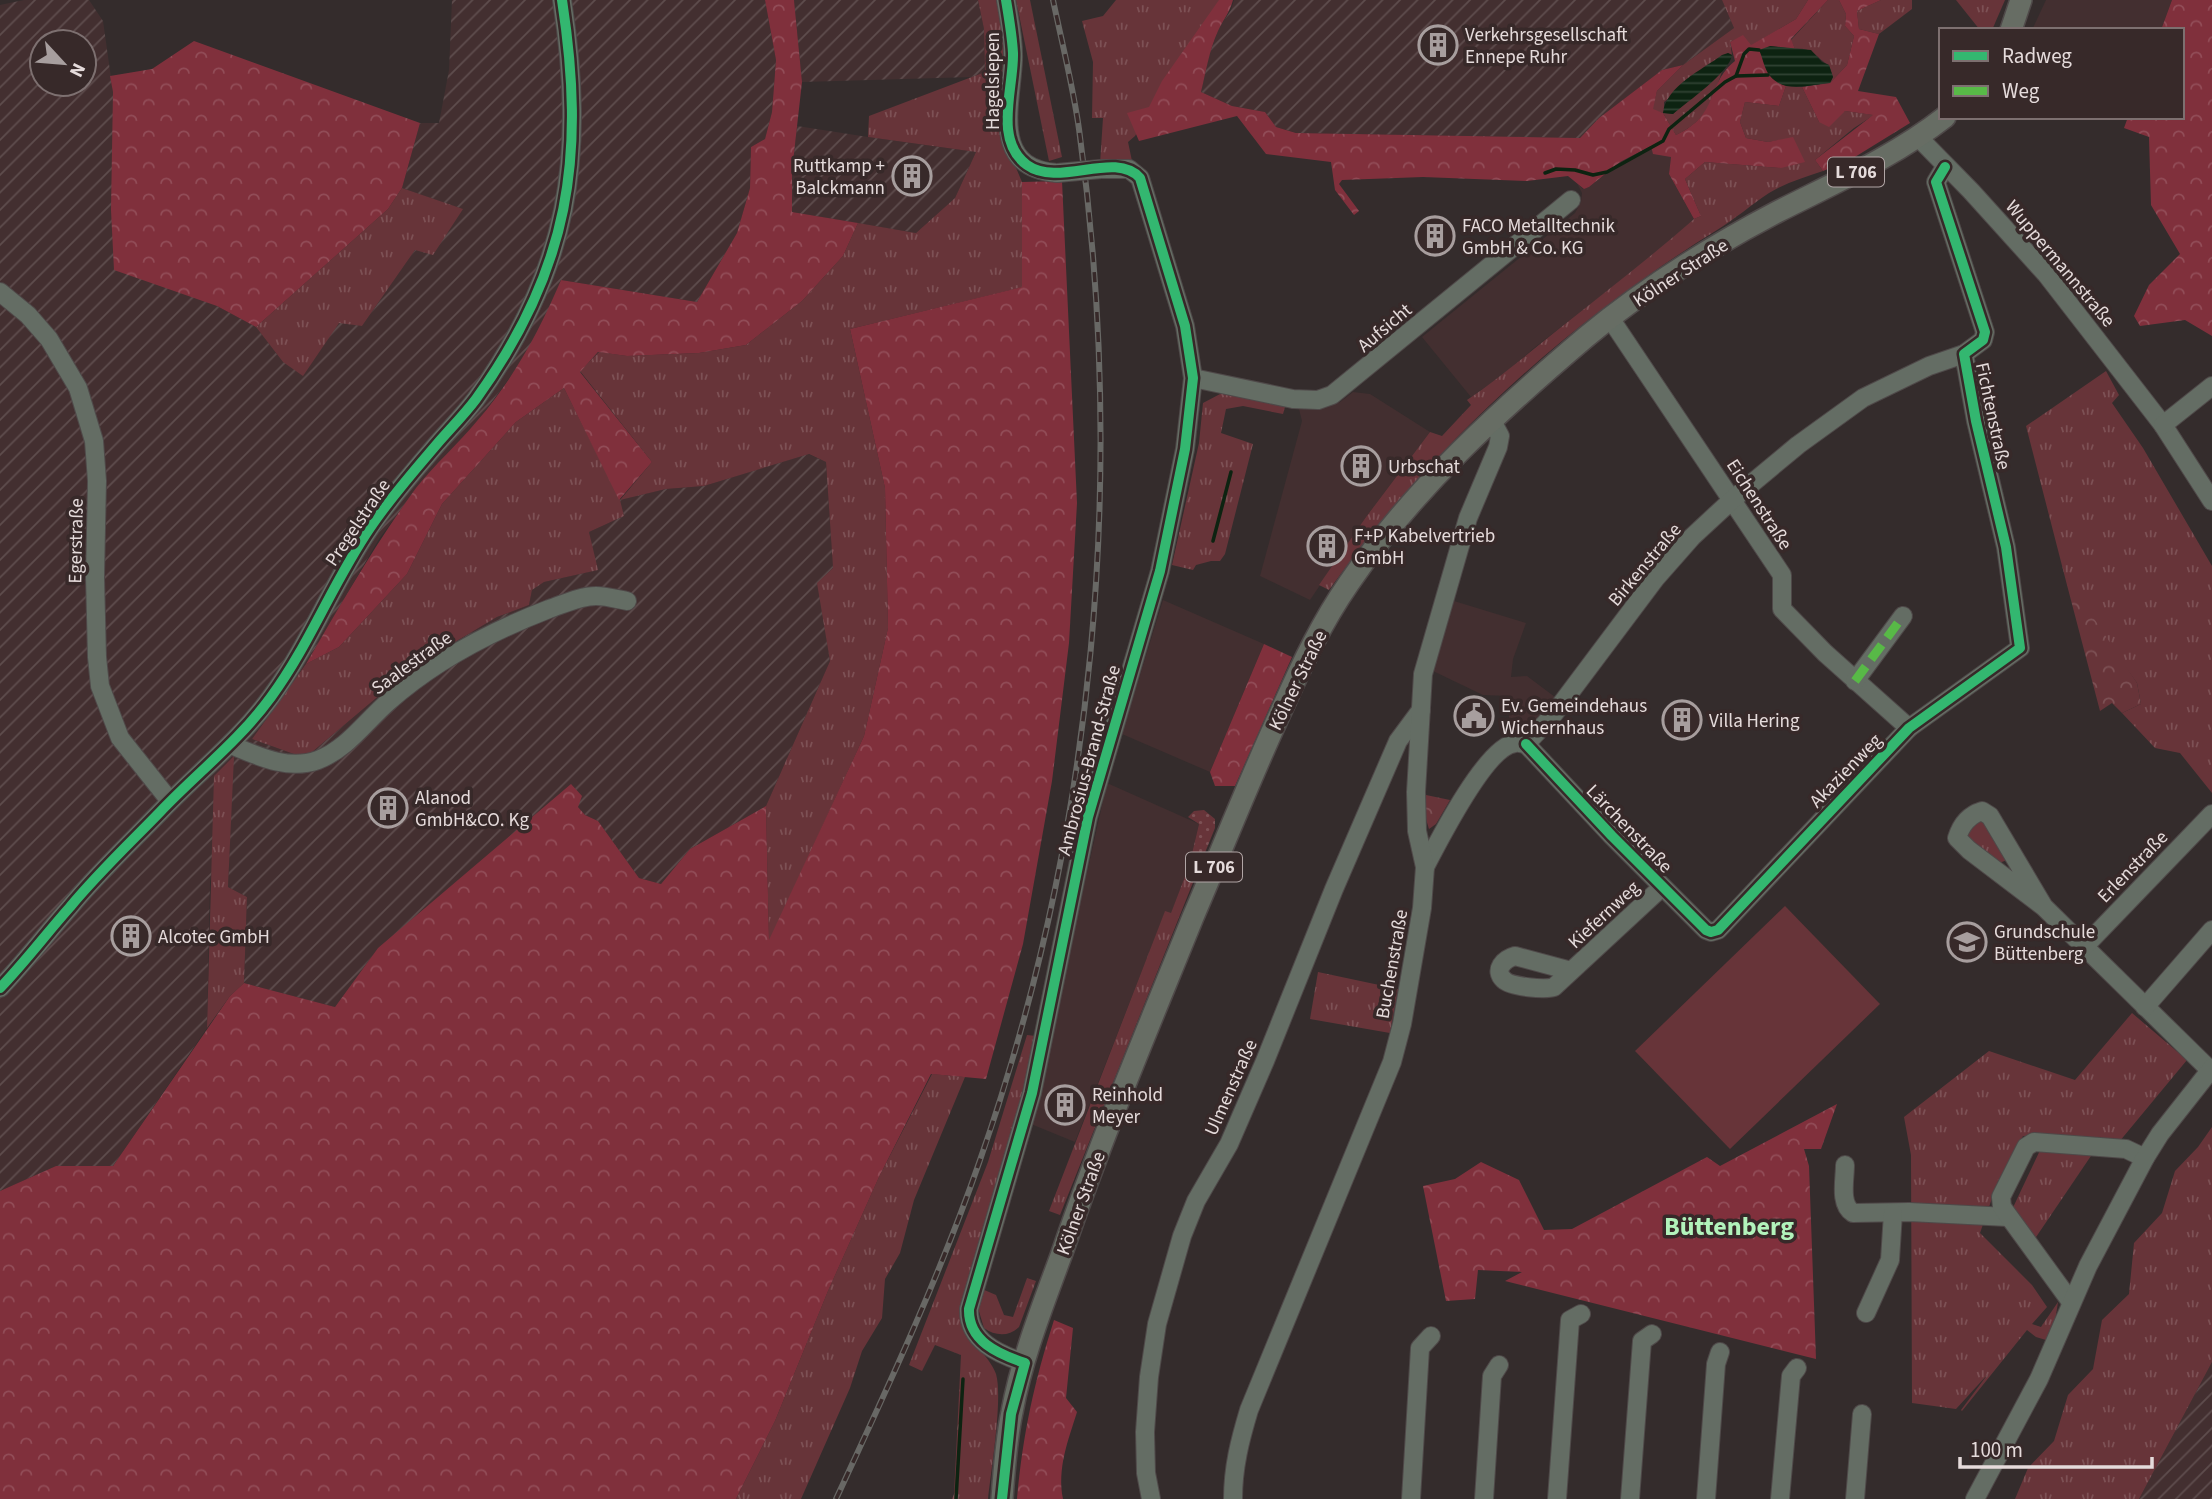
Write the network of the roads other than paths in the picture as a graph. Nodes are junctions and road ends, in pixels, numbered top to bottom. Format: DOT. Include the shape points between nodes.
graph roads {
  1 [pos="562,0"];
  2 [pos="1006,0"];
  3 [pos="2032,0"];
  4 [pos="2016,16"];
  5 [pos="1942,119"];
  6 [pos="1918,137"];
  7 [pos="1945,167"];
  8 [pos="1101,169"];
  9 [pos="1571,200"];
  10 [pos="0,292"];
  11 [pos="1610,318"];
  12 [pos="1964,354"];
  13 [pos="1193,378"];
  14 [pos="2212,386"];
  15 [pos="1492,421"];
  16 [pos="2163,425"];
  17 [pos="2210,493"];
  18 [pos="1733,499"];
  19 [pos="627,601"];
  20 [pos="1903,616"];
  21 [pos="2020,649"];
  22 [pos="1855,681"];
  23 [pos="1421,710"];
  24 [pos="1909,728"];
  25 [pos="1526,744"];
  26 [pos="230,745"];
  27 [pos="170,801"];
  28 [pos="2212,814"];
  29 [pos="1425,867"];
  30 [pos="1662,887"];
  31 [pos="2044,907"];
  32 [pos="2212,930"];
  33 [pos="1711,932"];
  34 [pos="2083,947"];
  35 [pos="1571,971"];
  36 [pos="0,988"];
  37 [pos="2145,1007"];
  38 [pos="2211,1069"];
  39 [pos="2145,1158"];
  40 [pos="1845,1165"];
  41 [pos="1893,1213"];
  42 [pos="2008,1217"];
  43 [pos="2071,1302"];
  44 [pos="1866,1312"];
  45 [pos="1581,1314"];
  46 [pos="1652,1334"];
  47 [pos="1431,1336"];
  48 [pos="1720,1352"];
  49 [pos="1024,1363"];
  50 [pos="1499,1365"];
  51 [pos="1797,1368"];
  52 [pos="1862,1414"];
  53 [pos="1002,1499"];
  54 [pos="1151,1499"];
  55 [pos="1233,1499"];
  56 [pos="1411,1499"];
  57 [pos="1484,1499"];
  58 [pos="1557,1499"];
  59 [pos="1630,1499"];
  60 [pos="1706,1499"];
  61 [pos="1780,1499"];
  62 [pos="1855,1499"];
  63 [pos="1975,1499"];
  1 -- 26 [label="street, Pregelstraße" via="573,95 572,150 566,205 532,308 474,402 369,529 295,661"];
  2 -- 8 [label="street, Hagelsiepen, bridge" via="1013,54 1007,121 1015,151 1039,172"];
  3 -- 4 [label="street"];
  5 -- 6 [label="main road, Kölner Straße / L 706"];
  6 -- 7 [label="street, Wuppermannstraße"];
  6 -- 11 [label="main road, Kölner Straße / L 706" via="1731,238"];
  7 -- 12 [label="street, Fichtenstraße" via="1936,182 1985,332 1983,340"];
  7 -- 16 [label="street, Wuppermannstraße" via="2046,274"];
  8 -- 13 [label="street, Ambrosius-Brand-Straße" via="1129,169 1140,178 1185,326"];
  9 -- 13 [label="street, Aufsicht" via="1332,395 1318,400 1293,399"];
  10 -- 27 [label="street, Egerstraße" via="49,338 78,388 94,441 97,481 100,686 120,738"];
  11 -- 15 [label="main road, Kölner Straße / L 706"];
  11 -- 18 [label="street, Eichenstraße"];
  12 -- 18 [label="street, Birkenstraße" via="1863,398"];
  12 -- 21 [label="street, Fichtenstraße" via="2007,547"];
  13 -- 49 [label="street, Ambrosius-Brand-Straße" via="1185,449 1160,571 1088,817 1032,1093 969,1309 978,1338"];
  14 -- 16 [label="street"];
  15 -- 23 [label="street, Buchenstraße" via="1500,436 1498,447 1468,518 1423,674"];
  15 -- 49 [label="main road, Kölner Straße / L 706" via="1375,547 1308,653 1267,741 1118,1103"];
  16 -- 17 [label="street, Wuppermannstraße"];
  18 -- 22 [label="street, Eichenstraße" via="1782,575 1782,608"];
  18 -- 25 [label="street, Birkenstraße" via="1655,579"];
  19 -- 26 [label="street, Saalestraße" via="595,596 570,601 476,642 429,671 334,752 317,760 277,762"];
  20 -- 22 [label="street"];
  21 -- 24 [label="street, Akazienweg"];
  22 -- 24 [label="street, Eichenstraße"];
  23 -- 29 [label="street, Buchenstraße" via="1417,818"];
  23 -- 54 [label="street, Ulmenstraße" via="1398,741 1265,1061 1229,1144 1196,1201 1175,1257 1149,1377 1145,1432"];
  24 -- 33 [label="street, Akazienweg" via="1718,930"];
  25 -- 29 [label="street, Birkenstraße" via="1503,749 1485,770 1449,820"];
  25 -- 30 [label="street, Lärchenstraße"];
  26 -- 27 [label="street, Pregelstraße"];
  27 -- 36 [label="street, Pregelstraße"];
  28 -- 34 [label="street, Erlenstraße"];
  29 -- 55 [label="street, Buchenstraße" via="1422,908 1392,1062 1249,1410 1234,1464"];
  30 -- 33 [label="street, Lärchenstraße"];
  30 -- 35 [label="street, Kiefernweg"];
  31 -- 31 [label="street" via="1990,816 1975,813 1961,826 1957,838"];
  31 -- 34 [label="street"];
  32 -- 37 [label="street"];
  34 -- 37 [label="street"];
  37 -- 38 [label="street"];
  38 -- 39 [label="street"];
  39 -- 42 [label="street" via="2126,1149 2034,1142 2026,1147 2001,1197"];
  39 -- 43 [label="street"];
  40 -- 41 [label="street" via="1849,1211"];
  41 -- 42 [label="street"];
  41 -- 44 [label="street" via="1890,1260"];
  42 -- 43 [label="street"];
  43 -- 63 [label="street" via="2039,1379"];
  45 -- 58 [label="street" via="1570,1320"];
  46 -- 59 [label="street" via="1642,1341"];
  47 -- 56 [label="street" via="1420,1348"];
  48 -- 60 [label="street"];
  49 -- 53 [label="main road, Kölner Straße / L 706" via="1011,1415"];
  50 -- 57 [label="street" via="1492,1376"];
  51 -- 61 [label="street" via="1791,1376"];
  52 -- 62 [label="street"];
}
